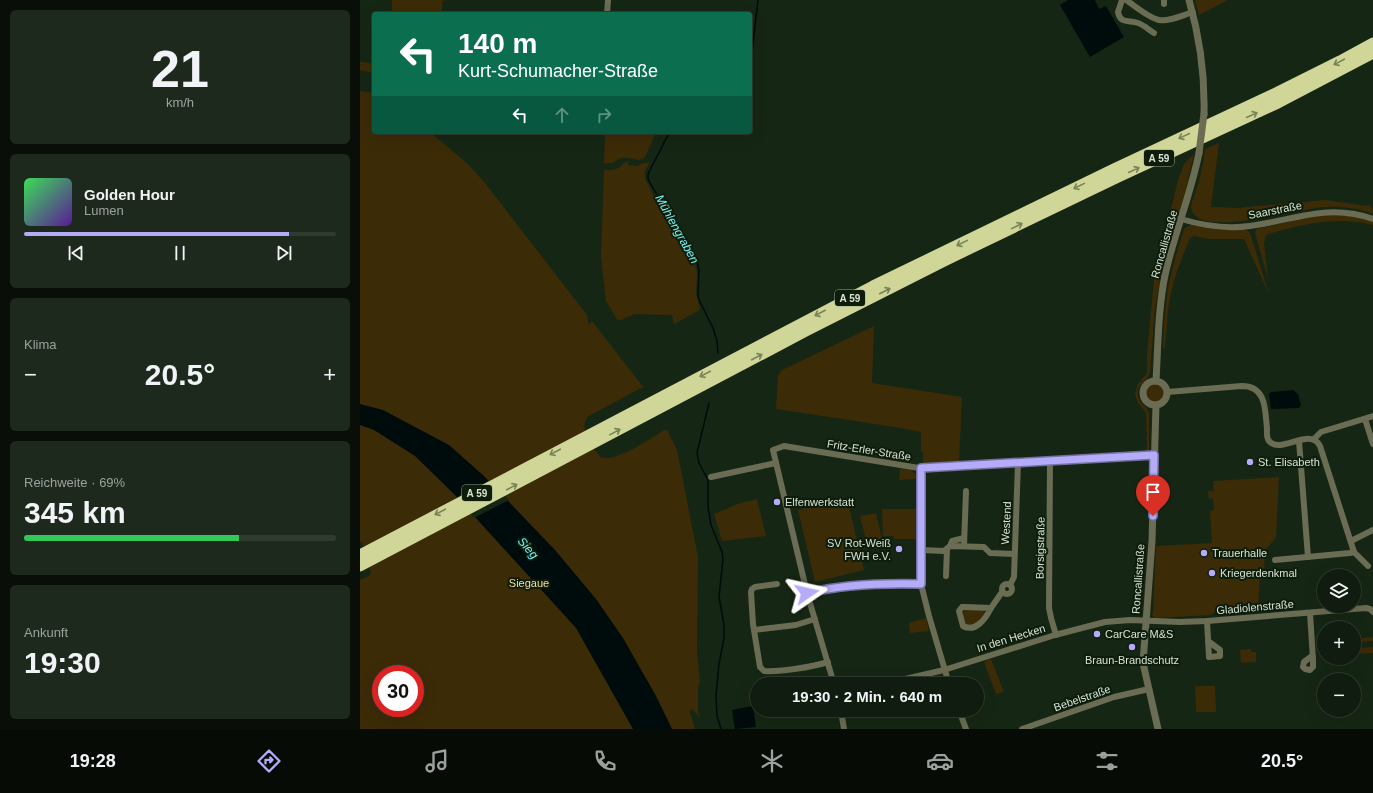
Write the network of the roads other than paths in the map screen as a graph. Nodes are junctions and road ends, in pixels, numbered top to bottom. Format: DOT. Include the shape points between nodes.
graph roads {
  1 [pos="608,0"];
  2 [pos="1122,0"];
  3 [pos="1126,0"];
  4 [pos="1189,0"];
  5 [pos="607,12"];
  6 [pos="1193,12"];
  7 [pos="1154,33"];
  8 [pos="1373,42"];
  9 [pos="1373,53"];
  10 [pos="1181,219"];
  11 [pos="1373,219"];
  12 [pos="1156,381"];
  13 [pos="1167,392"];
  14 [pos="1156,405"];
  15 [pos="1373,416"];
  16 [pos="1365,419"];
  17 [pos="592,439"];
  18 [pos="1314,439"];
  19 [pos="1298,441"];
  20 [pos="1373,444"];
  21 [pos="1154,455"];
  22 [pos="1050,460"];
  23 [pos="1018,462"];
  24 [pos="776,463"];
  25 [pos="921,468"];
  26 [pos="711,477"];
  27 [pos="966,492"];
  28 [pos="1373,530"];
  29 [pos="964,538"];
  30 [pos="1351,541"];
  31 [pos="964,546"];
  32 [pos="948,548"];
  33 [pos="921,550"];
  34 [pos="1354,552"];
  35 [pos="1014,554"];
  36 [pos="1308,557"];
  37 [pos="364,560"];
  38 [pos="1275,560"];
  39 [pos="1368,566"];
  40 [pos="360,572"];
  41 [pos="946,576"];
  42 [pos="777,584"];
  43 [pos="921,584"];
  44 [pos="807,593"];
  45 [pos="991,608"];
  46 [pos="1370,609"];
  47 [pos="1310,612"];
  48 [pos="815,619"];
  49 [pos="1146,621"];
  50 [pos="1207,621"];
  51 [pos="754,630"];
  52 [pos="1056,635"];
  53 [pos="1208,641"];
  54 [pos="1312,656"];
  55 [pos="828,662"];
  56 [pos="944,670"];
  57 [pos="832,677"];
  58 [pos="914,677"];
  59 [pos="946,677"];
  60 [pos="1149,689"];
  61 [pos="842,717"];
  62 [pos="962,717"];
  63 [pos="844,729"];
  64 [pos="966,729"];
  65 [pos="1022,729"];
  66 [pos="1158,729"];
  1 -- 5 [label="street"];
  2 -- 7 [label="street" via="1118,12 1120,18 1126,22 1137,23"];
  3 -- 6 [label="street" via="1159,20"];
  4 -- 6 [label="street, Roncallistraße"];
  6 -- 10 [label="street, Roncallistraße, bridge" via="1202,63 1204,114 1200,152"];
  8 -- 17 [label="highway, A 59, one-way" via="1276,93 873,286"];
  17 -- 9 [label="highway, A 59, one-way" via="636,420 937,265 1278,103"];
  10 -- 11 [label="street, Saarstraße" via="1208,226 1230,228 1325,212 1353,213"];
  10 -- 12 [label="street, Roncallistraße" via="1166,269 1162,293"];
  12 -- 13 [label="street" via="1164,385"];
  12 -- 14 [label="street" via="1147,384 1143,393 1147,402"];
  13 -- 14 [label="street" via="1163,402"];
  13 -- 19 [label="street" via="1250,387 1258,391 1264,399 1267,436 1270,442 1275,444"];
  14 -- 21 [label="street, Roncallistraße"];
  15 -- 16 [label="street"];
  16 -- 18 [label="street" via="1321,432"];
  16 -- 20 [label="street"];
  17 -- 37 [label="highway, A 59, one-way"];
  37 -- 17 [label="highway, A 59, one-way" via="403,544"];
  18 -- 19 [label="street"];
  18 -- 30 [label="street" via="1320,446"];
  19 -- 36 [label="street"];
  21 -- 22 [label="street, Fritz-Erler-Straße"];
  21 -- 49 [label="street, Roncallistraße"];
  22 -- 23 [label="street, Fritz-Erler-Straße"];
  22 -- 52 [label="street, Borsigstraße" via="1049,608"];
  23 -- 25 [label="street, Fritz-Erler-Straße"];
  23 -- 35 [label="street, Westend"];
  24 -- 25 [label="street, Fritz-Erler-Straße" via="773,450 784,446"];
  24 -- 26 [label="street"];
  24 -- 44 [label="street"];
  25 -- 33 [label="street"];
  27 -- 29 [label="street"];
  28 -- 30 [label="street"];
  29 -- 31 [label="street"];
  29 -- 32 [label="street" via="952,541"];
  30 -- 34 [label="street"];
  31 -- 32 [label="street"];
  31 -- 35 [label="street" via="984,547 990,553"];
  32 -- 33 [label="street" via="944,551"];
  32 -- 41 [label="street"];
  33 -- 43 [label="street"];
  34 -- 36 [label="street"];
  34 -- 39 [label="street"];
  35 -- 45 [label="street, Westend" via="1014,577 1010,585 1003,585 1002,592"];
  36 -- 38 [label="street"];
  37 -- 40 [label="highway"];
  42 -- 51 [label="street" via="752,589"];
  43 -- 44 [label="street" via="879,583"];
  43 -- 56 [label="street"];
  44 -- 48 [label="street"];
  45 -- 45 [label="street" via="962,606 959,611 963,626 966,628 979,624"];
  46 -- 47 [label="street, Gladiolenstraße"];
  47 -- 50 [label="street, Gladiolenstraße"];
  47 -- 54 [label="street"];
  48 -- 51 [label="street" via="796,626"];
  48 -- 55 [label="street"];
  49 -- 50 [label="street, Gladiolenstraße"];
  49 -- 52 [label="street, In den Hecken" via="1104,622"];
  49 -- 60 [label="street, Roncallistraße" via="1143,663"];
  50 -- 53 [label="street"];
  51 -- 55 [label="street" via="760,667 763,670 812,667"];
  52 -- 56 [label="street, In den Hecken"];
  55 -- 57 [label="street"];
  56 -- 58 [label="street, In den Hecken"];
  56 -- 59 [label="street"];
  60 -- 65 [label="street, Bebelstraße" via="1114,697"];
  60 -- 66 [label="street, Roncallistraße"];
  61 -- 63 [label="street"];
  62 -- 64 [label="street"];
}
